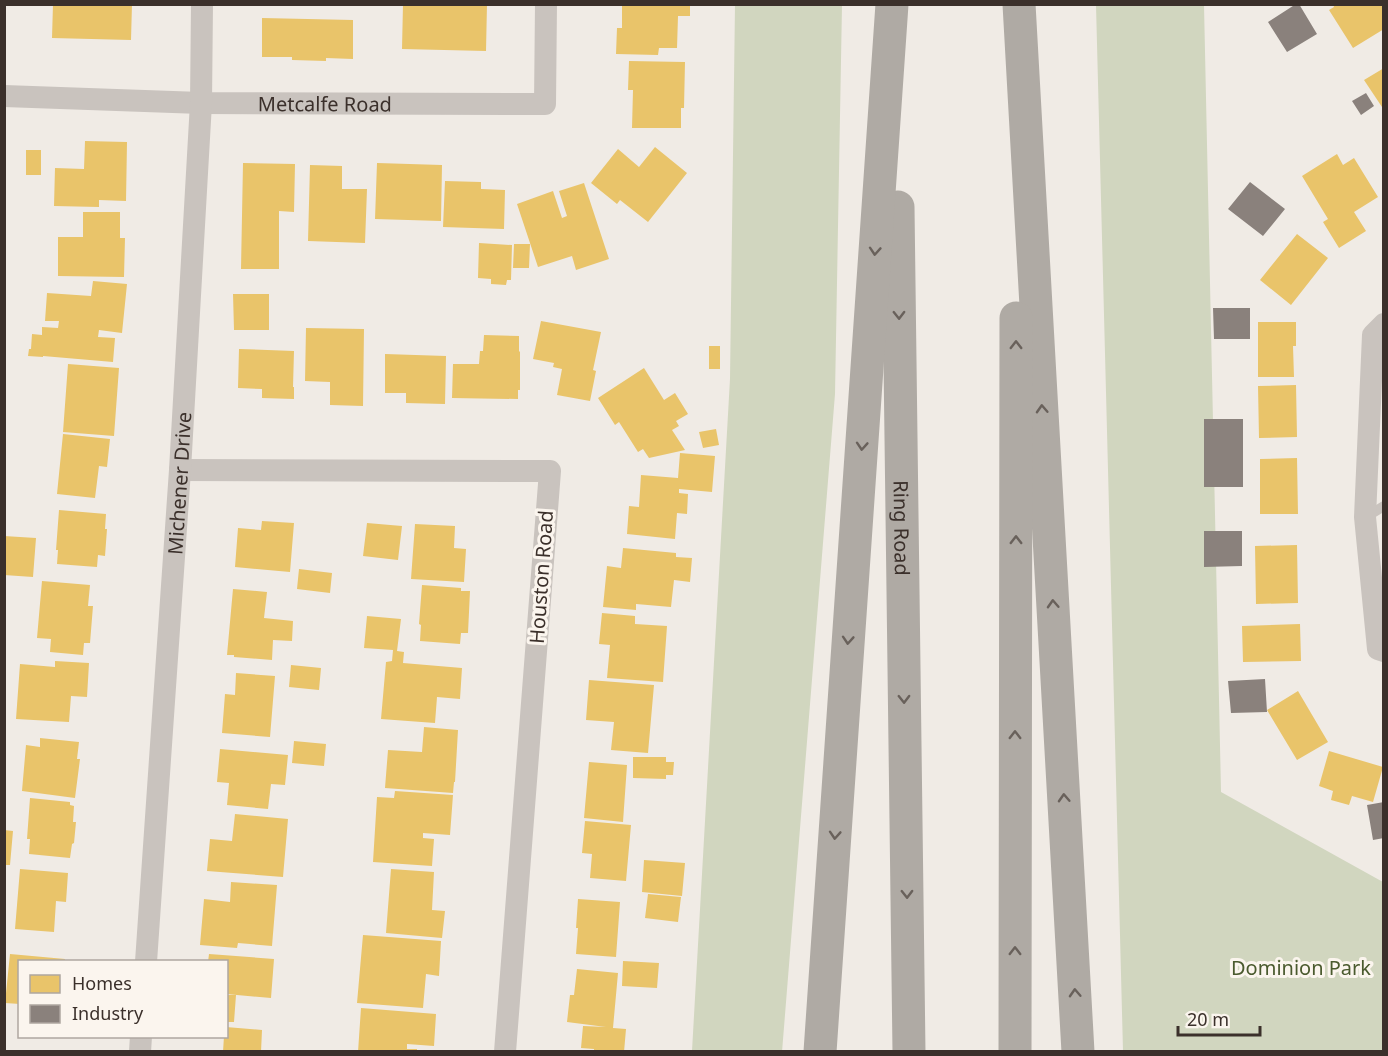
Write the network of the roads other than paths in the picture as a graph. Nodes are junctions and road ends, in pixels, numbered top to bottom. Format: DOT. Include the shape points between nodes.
graph roads {
  1 [pos="202,4"];
  2 [pos="546,4"];
  3 [pos="894,4"];
  4 [pos="1018,4"];
  5 [pos="4,96"];
  6 [pos="201,103"];
  7 [pos="1383,324"];
  8 [pos="180,470"];
  9 [pos="1374,512"];
  10 [pos="1383,651"];
  11 [pos="146,960"];
  12 [pos="505,1052"];
  13 [pos="820,1052"];
  14 [pos="909,1052"];
  15 [pos="1015,1052"];
  16 [pos="1078,1052"];
  1 -- 6 [label="street, Michener Drive"];
  2 -- 6 [label="street, Metcalfe Road" via="545,104"];
  3 -- 13 [label="highway, one-way"];
  3 -- 14 [label="highway, Ring Road, one-way"];
  15 -- 4 [label="highway, one-way"];
  16 -- 4 [label="highway, one-way"];
  5 -- 6 [label="street, Metcalfe Road"];
  6 -- 8 [label="street, Michener Drive"];
  7 -- 9 [label="street" via="1373,335"];
  8 -- 11 [label="street, Michener Drive"];
  8 -- 12 [label="street, Houston Road" via="550,471"];
  9 -- 10 [label="street" via="1378,648"];
}
